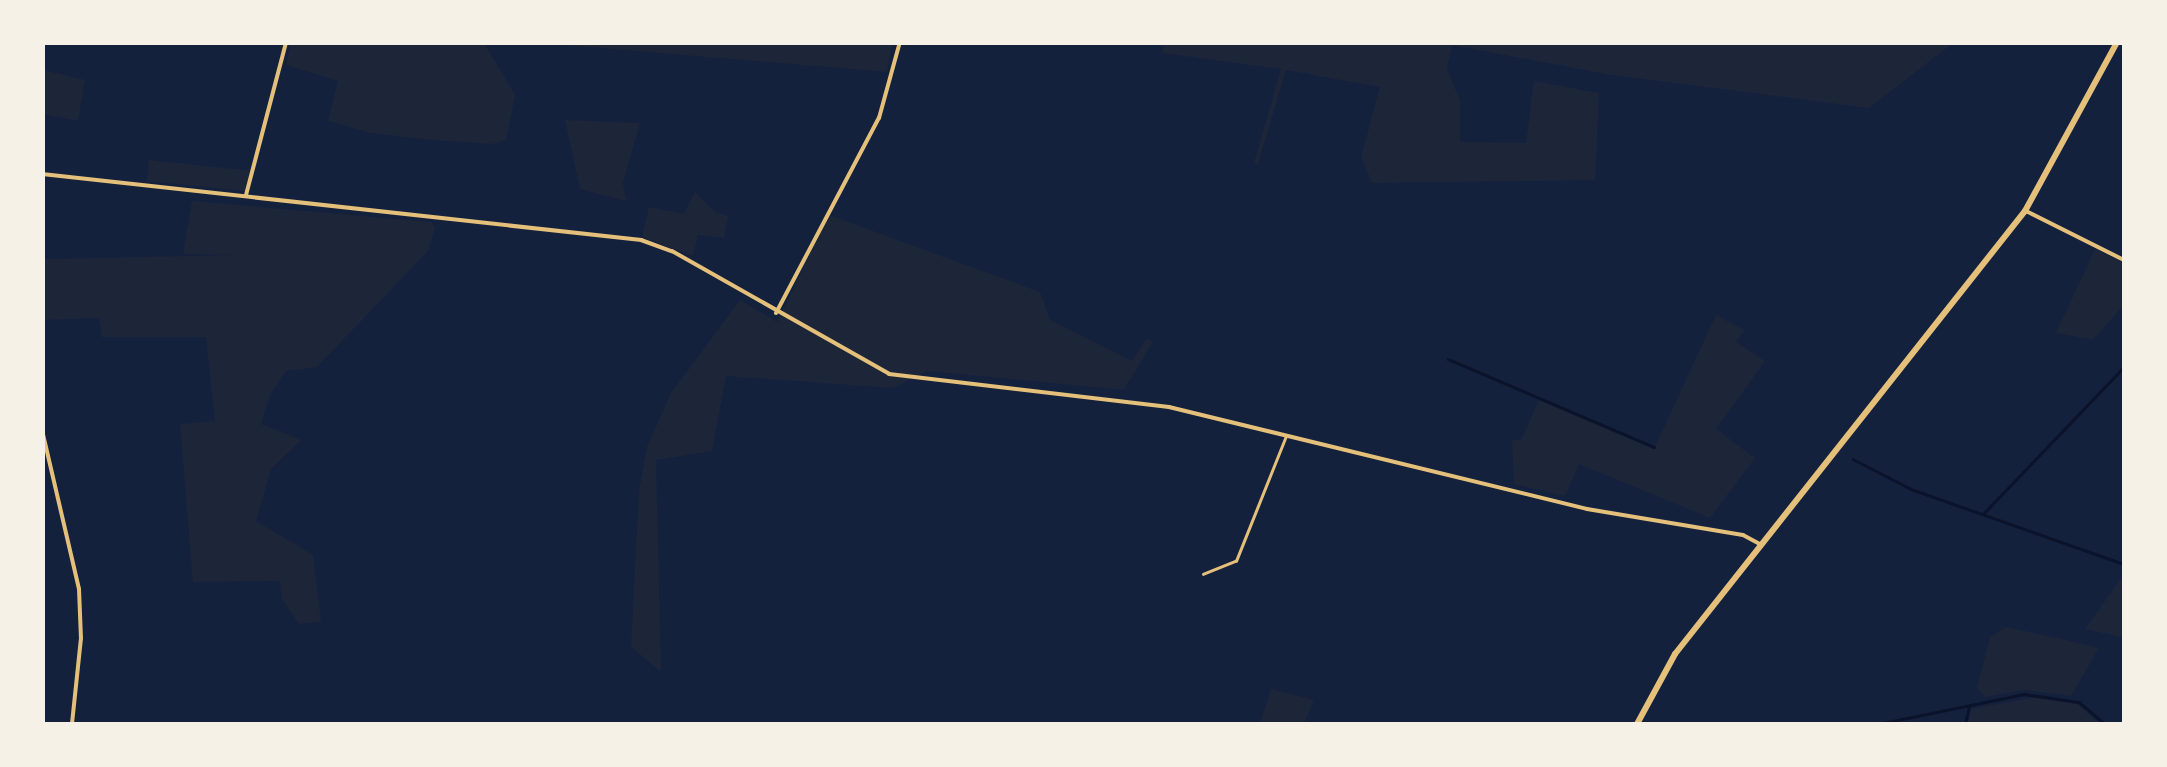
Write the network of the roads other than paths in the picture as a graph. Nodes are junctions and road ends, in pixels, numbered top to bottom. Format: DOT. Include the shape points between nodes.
graph roads {
  1 [pos="286,42"];
  2 [pos="900,42"];
  3 [pos="2113,44"];
  4 [pos="42,174"];
  5 [pos="246,196"];
  6 [pos="2025,210"];
  7 [pos="2124,260"];
  8 [pos="776,314"];
  9 [pos="42,430"];
  10 [pos="1287,435"];
  11 [pos="1762,545"];
  12 [pos="1204,574"];
  13 [pos="72,724"];
  14 [pos="1637,724"];
  1 -- 5 [label="street"];
  2 -- 8 [label="street" via="879,118"];
  3 -- 6 [label="main road"];
  4 -- 5 [label="street"];
  5 -- 8 [label="street" via="642,240 672,250"];
  6 -- 7 [label="street"];
  6 -- 11 [label="main road"];
  8 -- 10 [label="street" via="889,374 1169,407"];
  9 -- 13 [label="street" via="79,589"];
  10 -- 11 [label="street" via="1587,508 1744,534"];
  10 -- 12 [label="lane" via="1236,561"];
  11 -- 14 [label="main road" via="1675,654"];
}
